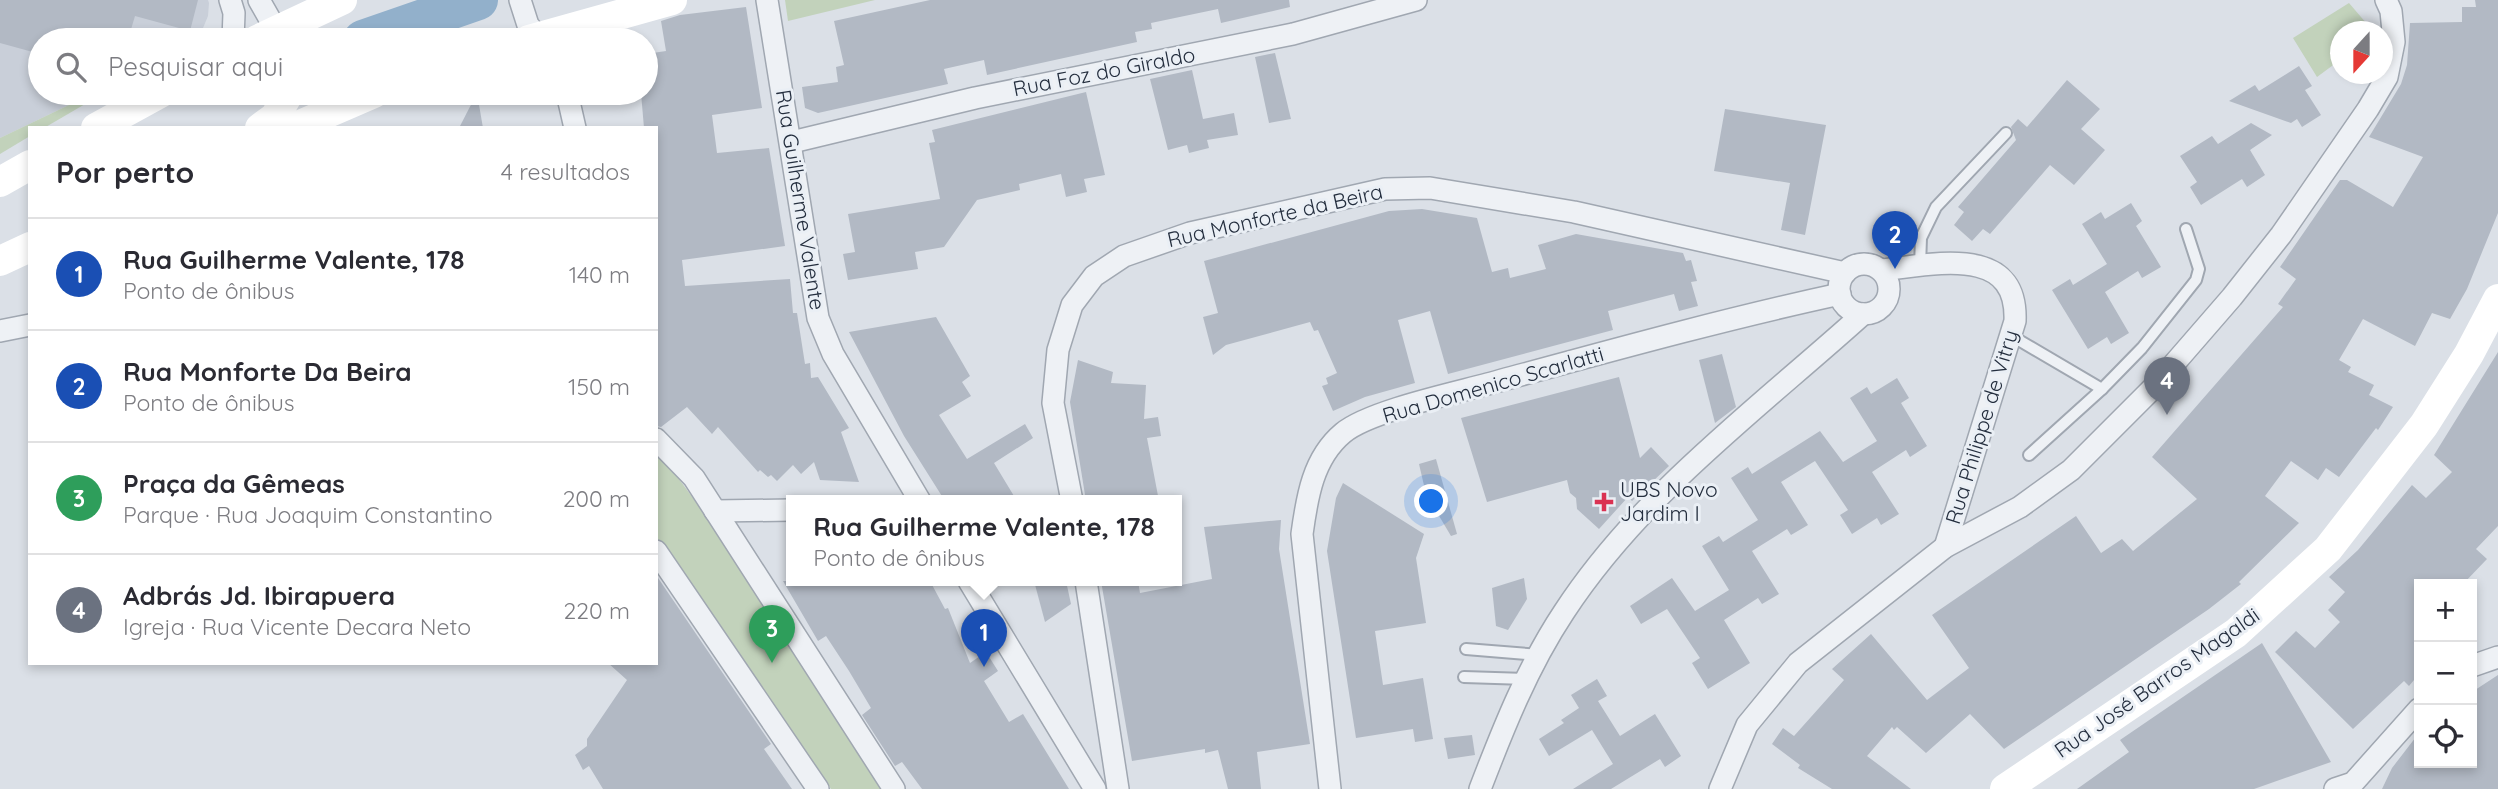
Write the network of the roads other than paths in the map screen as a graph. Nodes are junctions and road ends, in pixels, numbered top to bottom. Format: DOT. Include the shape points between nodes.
graph roads {
  1 [pos="230,0"];
  2 [pos="259,0"];
  3 [pos="342,0"];
  4 [pos="520,0"];
  5 [pos="672,0"];
  6 [pos="766,0"];
  7 [pos="1416,0"];
  8 [pos="2386,0"];
  9 [pos="233,28"];
  10 [pos="268,28"];
  11 [pos="288,28"];
  12 [pos="530,28"];
  13 [pos="574,28"];
  14 [pos="138,105"];
  15 [pos="282,105"];
  16 [pos="346,105"];
  17 [pos="570,105"];
  18 [pos="100,126"];
  19 [pos="263,126"];
  20 [pos="298,126"];
  21 [pos="575,126"];
  22 [pos="2006,133"];
  23 [pos="792,142"];
  24 [pos="28,166"];
  25 [pos="0,182"];
  26 [pos="2186,229"];
  27 [pos="28,248"];
  28 [pos="0,261"];
  29 [pos="1954,262"];
  30 [pos="1920,266"];
  31 [pos="1881,270"];
  32 [pos="1841,283"];
  33 [pos="1890,292"];
  34 [pos="2498,299"];
  35 [pos="1863,314"];
  36 [pos="28,325"];
  37 [pos="0,331"];
  38 [pos="2010,335"];
  39 [pos="2102,389"];
  40 [pos="658,441"];
  41 [pos="2029,456"];
  42 [pos="916,495"];
  43 [pos="1071,495"];
  44 [pos="715,510"];
  45 [pos="786,510"];
  46 [pos="1945,547"];
  47 [pos="658,554"];
  48 [pos="972,586"];
  49 [pos="1087,586"];
  50 [pos="1466,649"];
  51 [pos="1541,655"];
  52 [pos="2498,657"];
  53 [pos="2477,664"];
  54 [pos="1464,677"];
  55 [pos="1528,679"];
  56 [pos="2414,714"];
  57 [pos="2347,787"];
  58 [pos="818,789"];
  59 [pos="894,789"];
  60 [pos="1095,789"];
  61 [pos="1118,789"];
  62 [pos="1330,789"];
  63 [pos="1480,789"];
  64 [pos="1720,789"];
  65 [pos="2005,789"];
  1 -- 9 [label="street"];
  2 -- 10 [label="street"];
  3 -- 11 [label="main road"];
  4 -- 12 [label="street"];
  5 -- 13 [label="main road"];
  6 -- 23 [label="street, Rua Guilherme Valente"];
  7 -- 23 [label="street, Rua Foz do Giraldo" via="1293,34 975,98"];
  8 -- 46 [label="street" via="2394,42 2387,77 2281,235 2232,297 2153,388 2071,470 2020,507"];
  14 -- 18 [label="main road"];
  15 -- 19 [label="main road"];
  16 -- 20 [label="main road"];
  17 -- 21 [label="street"];
  22 -- 30 [label="lane" via="1936,207 1922,238"];
  23 -- 42 [label="street, Rua Guilherme Valente" via="818,318 833,354"];
  24 -- 25 [label="main road"];
  26 -- 39 [label="lane" via="2199,269 2196,280 2142,348"];
  27 -- 28 [label="main road"];
  29 -- 30 [label="street, Rua Philippe de Vitry"];
  29 -- 33 [label="street"];
  29 -- 38 [label="street, Rua Philippe de Vitry" via="1994,272 2009,287 2016,302"];
  30 -- 31 [label="street, Rua Philippe de Vitry"];
  31 -- 32 [label="street" via="1869,264 1856,265"];
  31 -- 33 [label="street"];
  32 -- 35 [label="street" via="1844,304"];
  32 -- 43 [label="street, Rua Monforte da Beira" via="1777,258 1574,212 1430,188 1384,189 1190,233 1124,256 1094,276 1072,305 1058,350 1053,403"];
  32 -- 62 [label="street, Rua Domenico Scarlatti" via="1799,303 1399,408 1344,431 1321,457 1307,498 1302,534"];
  33 -- 35 [label="street" via="1876,311"];
  34 -- 65 [label="main road, Rua José Barros Magaldi" via="2424,425 2328,549 2235,633"];
  35 -- 51 [label="street" via="1638,518 1564,612"];
  36 -- 37 [label="street"];
  38 -- 39 [label="lane"];
  38 -- 46 [label="street, Rua Philippe de Vitry"];
  39 -- 41 [label="lane"];
  40 -- 44 [label="street" via="694,478"];
  44 -- 45 [label="street"];
  44 -- 59 [label="street"];
  46 -- 64 [label="street" via="1798,663 1747,725"];
  47 -- 58 [label="street"];
  48 -- 60 [label="street"];
  49 -- 61 [label="street"];
  50 -- 51 [label="lane"];
  51 -- 55 [label="street"];
  52 -- 53 [label="street"];
  54 -- 55 [label="lane"];
  55 -- 63 [label="street" via="1506,720"];
  56 -- 57 [label="street"];
}
